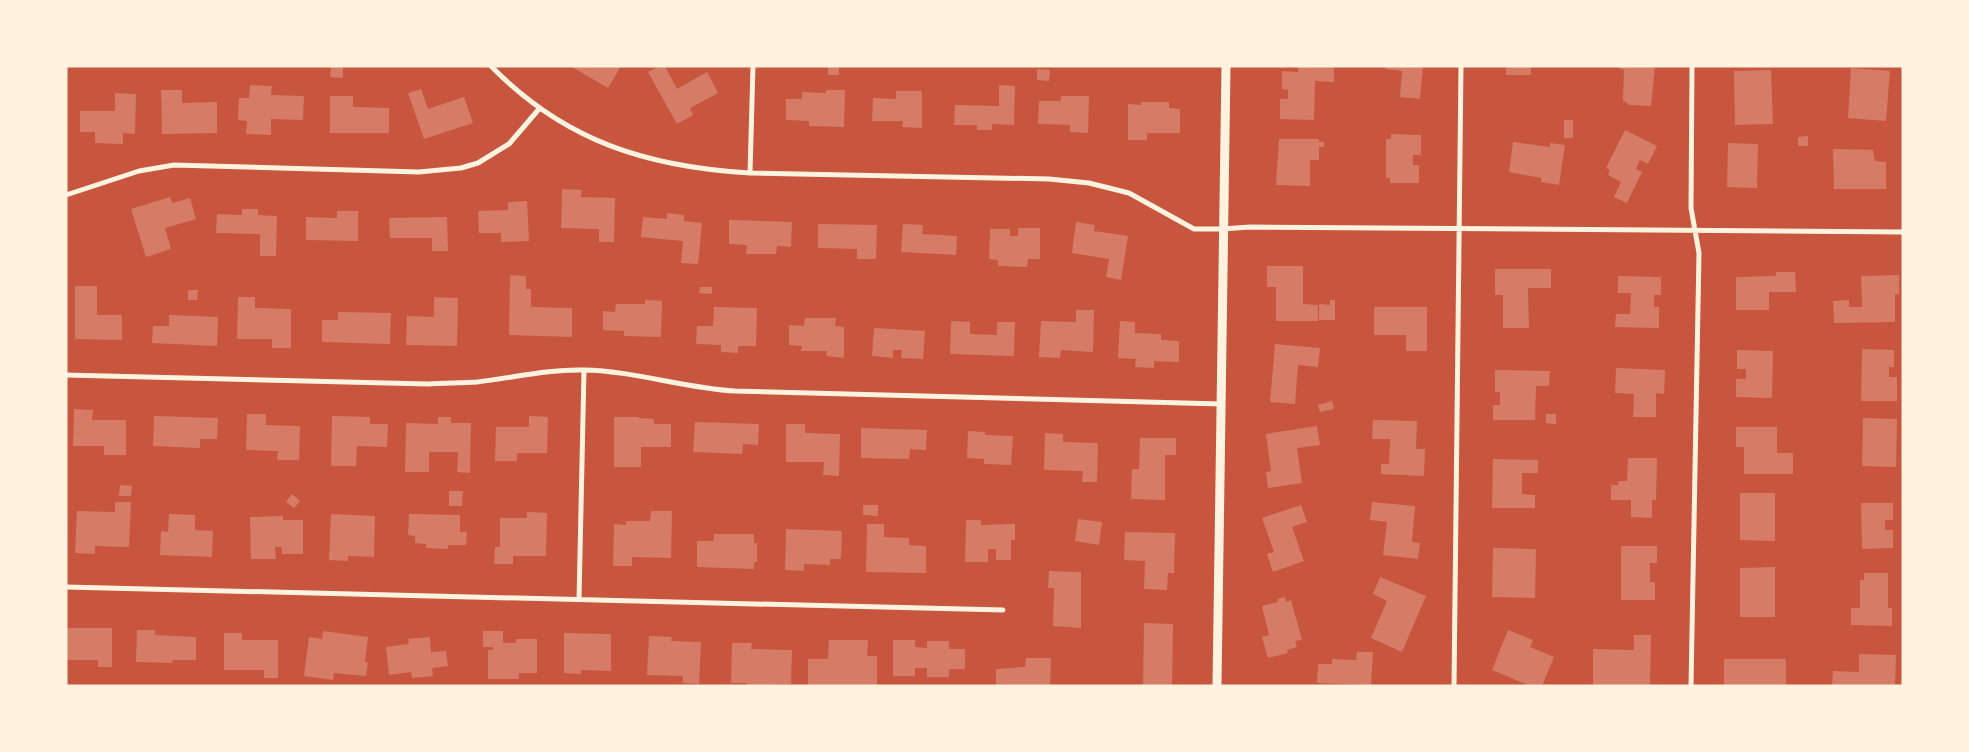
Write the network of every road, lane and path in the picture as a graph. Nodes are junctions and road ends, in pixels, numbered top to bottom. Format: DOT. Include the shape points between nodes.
graph roads {
  1 [pos="490,66"];
  2 [pos="752,66"];
  3 [pos="1226,66"];
  4 [pos="1461,66"];
  5 [pos="1692,66"];
  6 [pos="539,109"];
  7 [pos="750,173"];
  8 [pos="66,195"];
  9 [pos="1222,229"];
  10 [pos="1460,230"];
  11 [pos="1694,230"];
  12 [pos="1903,232"];
  13 [pos="584,370"];
  14 [pos="66,375"];
  15 [pos="1221,404"];
  16 [pos="66,587"];
  17 [pos="579,600"];
  18 [pos="1003,610"];
  19 [pos="1217,686"];
  20 [pos="1454,686"];
  21 [pos="1692,686"];
  1 -- 6 [label="street"];
  2 -- 7 [label="street"];
  3 -- 9 [label="street"];
  4 -- 10 [label="street"];
  5 -- 11 [label="street" via="1691,208"];
  6 -- 7 [label="street" via="587,135 642,157 703,170"];
  6 -- 8 [label="street" via="509,144 478,163 460,168 418,172 174,166 139,171"];
  7 -- 9 [label="street" via="1071,180 1129,193 1194,229"];
  9 -- 10 [label="street"];
  9 -- 15 [label="street"];
  10 -- 11 [label="street"];
  10 -- 20 [label="street"];
  11 -- 12 [label="street"];
  11 -- 21 [label="street" via="1699,253"];
  13 -- 14 [label="street" via="428,384"];
  13 -- 15 [label="street" via="735,391"];
  13 -- 17 [label="street"];
  15 -- 19 [label="street"];
  16 -- 17 [label="street"];
  17 -- 18 [label="street"];
}
